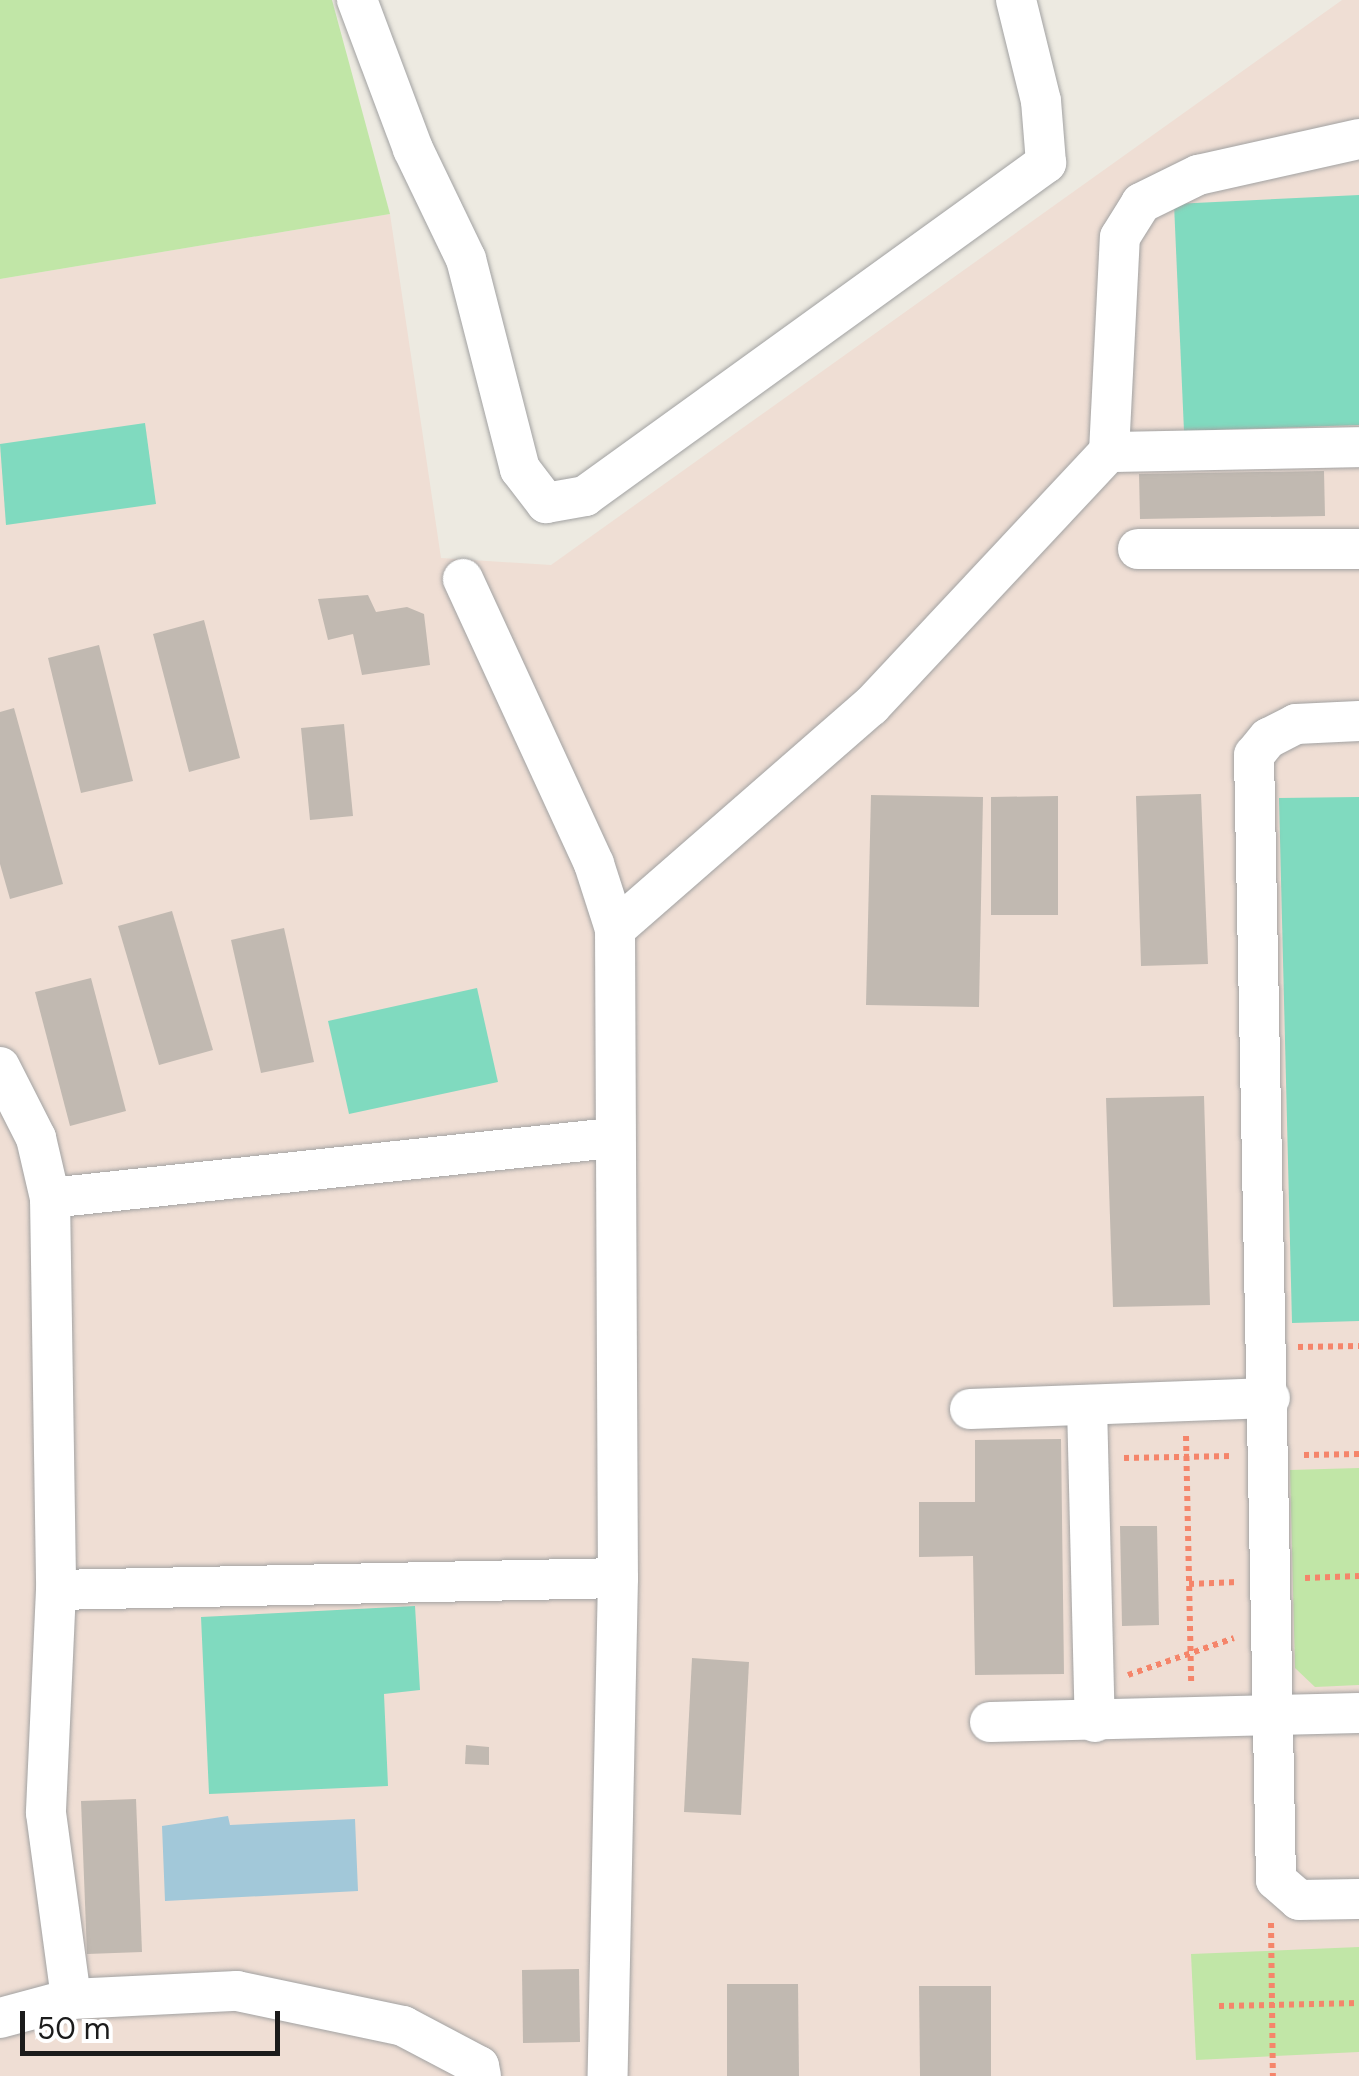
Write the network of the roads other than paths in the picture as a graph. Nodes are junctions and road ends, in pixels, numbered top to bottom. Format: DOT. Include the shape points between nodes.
graph roads {
  1 [pos="357,0"];
  2 [pos="1016,0"];
  3 [pos="1359,139"];
  4 [pos="1359,447"];
  5 [pos="1110,452"];
  6 [pos="1138,549"];
  7 [pos="1359,549"];
  8 [pos="463,579"];
  9 [pos="1359,721"];
  10 [pos="615,929"];
  11 [pos="0,1067"];
  12 [pos="611,1138"];
  13 [pos="50,1198"];
  14 [pos="1270,1398"];
  15 [pos="1087,1405"];
  16 [pos="970,1409"];
  17 [pos="618,1578"];
  18 [pos="56,1590"];
  19 [pos="1094,1705"];
  20 [pos="1359,1714"];
  21 [pos="1274,1717"];
  22 [pos="990,1722"];
  23 [pos="1359,1899"];
  24 [pos="71,1999"];
  25 [pos="0,2018"];
  26 [pos="481,2076"];
  27 [pos="608,2076"];
  1 -- 2 [label="street" via="373,53 466,259 520,469 546,504 586,496 1046,163 1041,102"];
  3 -- 5 [label="street" via="1198,174 1142,203 1120,237"];
  4 -- 5 [label="street"];
  5 -- 10 [label="street" via="871,706"];
  6 -- 7 [label="street"];
  8 -- 10 [label="street" via="594,864"];
  9 -- 14 [label="street" via="1296,724 1268,738 1254,755"];
  10 -- 12 [label="street"];
  11 -- 13 [label="street" via="36,1138"];
  12 -- 13 [label="street"];
  12 -- 17 [label="street"];
  13 -- 18 [label="street"];
  14 -- 15 [label="street"];
  14 -- 21 [label="street"];
  15 -- 16 [label="street"];
  15 -- 19 [label="street"];
  17 -- 18 [label="street"];
  17 -- 27 [label="street"];
  18 -- 24 [label="street" via="46,1813"];
  19 -- 21 [label="street" via="1191,1720"];
  19 -- 22 [label="street"];
  20 -- 21 [label="street"];
  21 -- 23 [label="street" via="1276,1880 1288,1896"];
  24 -- 25 [label="street"];
  24 -- 26 [label="street" via="237,1991 403,2026 478,2066"];
}
